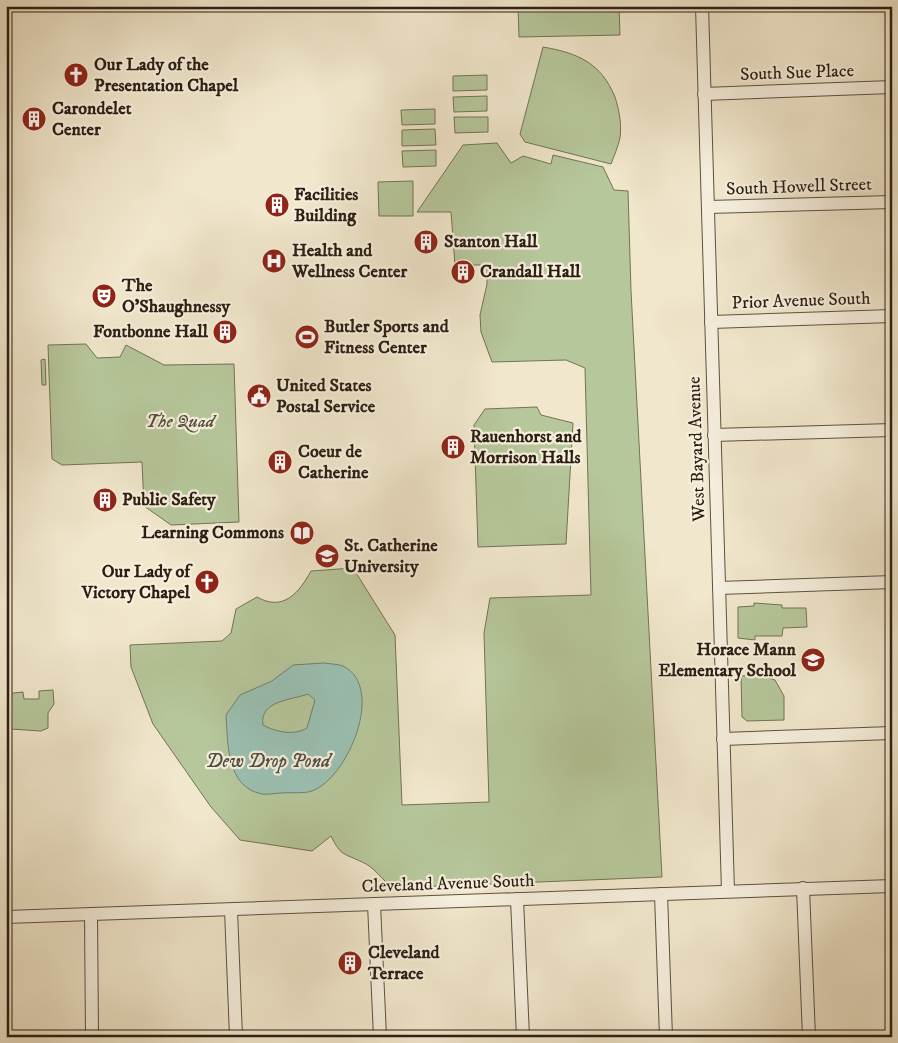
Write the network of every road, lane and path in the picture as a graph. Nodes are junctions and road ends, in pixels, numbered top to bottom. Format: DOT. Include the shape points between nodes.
graph roads {
  1 [pos="702,6"];
  2 [pos="892,87"];
  3 [pos="704,94"];
  4 [pos="892,202"];
  5 [pos="708,207"];
  6 [pos="892,316"];
  7 [pos="711,322"];
  8 [pos="892,430"];
  9 [pos="714,435"];
  10 [pos="892,582"];
  11 [pos="719,588"];
  12 [pos="892,733"];
  13 [pos="723,739"];
  14 [pos="892,886"];
  15 [pos="803,888"];
  16 [pos="728,892"];
  17 [pos="661,894"];
  18 [pos="517,899"];
  19 [pos="374,904"];
  20 [pos="231,910"];
  21 [pos="91,914"];
  22 [pos="6,917"];
  23 [pos="92,1037"];
  24 [pos="236,1037"];
  25 [pos="380,1037"];
  26 [pos="523,1037"];
  27 [pos="666,1037"];
  28 [pos="809,1037"];
  1 -- 3 [label="street, West Bayard Avenue"];
  2 -- 3 [label="street, South Sue Place"];
  3 -- 5 [label="street, West Bayard Avenue"];
  4 -- 5 [label="street, South Howell Street"];
  5 -- 7 [label="street, West Bayard Avenue"];
  6 -- 7 [label="street, Prior Avenue South"];
  7 -- 9 [label="street, West Bayard Avenue"];
  8 -- 9 [label="street"];
  9 -- 11 [label="street, West Bayard Avenue"];
  10 -- 11 [label="street"];
  11 -- 13 [label="street, West Bayard Avenue"];
  12 -- 13 [label="street"];
  13 -- 16 [label="street, West Bayard Avenue"];
  14 -- 15 [label="street, Cleveland Avenue South"];
  15 -- 16 [label="street, Cleveland Avenue South"];
  15 -- 28 [label="street"];
  16 -- 17 [label="street, Cleveland Avenue South"];
  17 -- 18 [label="street, Cleveland Avenue South"];
  17 -- 27 [label="street"];
  18 -- 19 [label="street, Cleveland Avenue South"];
  18 -- 26 [label="street"];
  19 -- 20 [label="street, Cleveland Avenue South"];
  19 -- 25 [label="street"];
  20 -- 21 [label="street, Cleveland Avenue South"];
  20 -- 24 [label="street"];
  21 -- 22 [label="street, Cleveland Avenue South"];
  21 -- 23 [label="street"];
}
